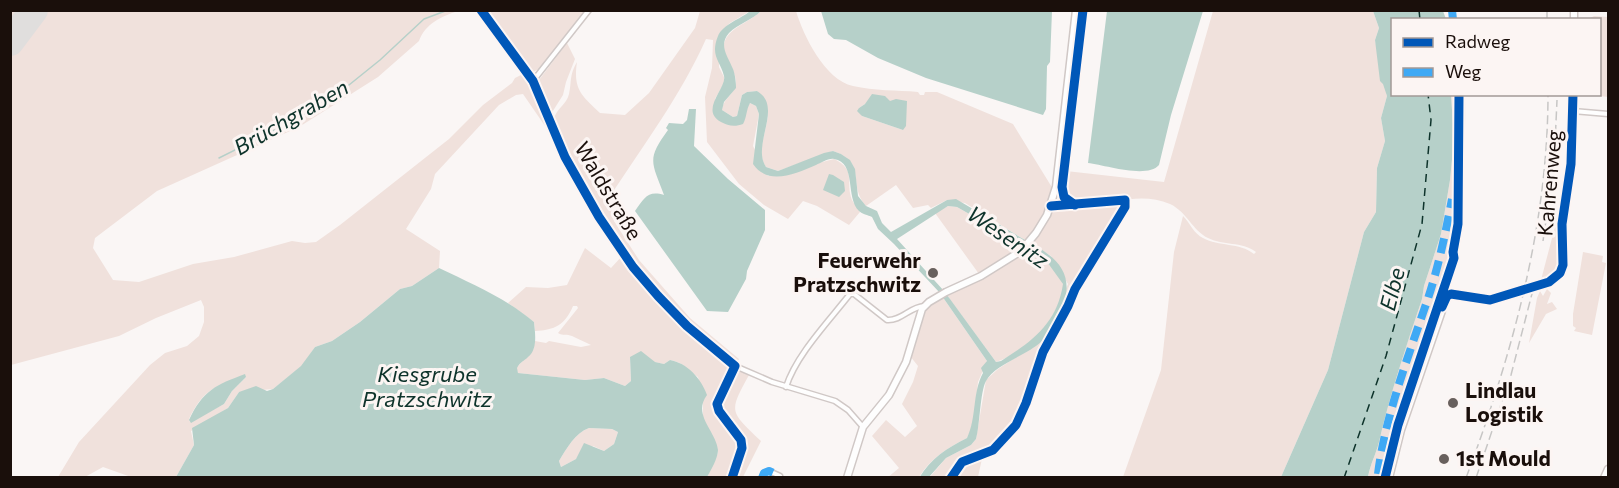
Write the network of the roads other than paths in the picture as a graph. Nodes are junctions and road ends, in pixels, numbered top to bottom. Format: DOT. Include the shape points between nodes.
graph roads {
  1 [pos="481,10"];
  2 [pos="589,10"];
  3 [pos="1076,10"];
  4 [pos="533,81"];
  5 [pos="1574,96"];
  6 [pos="1573,111"];
  7 [pos="1608,114"];
  8 [pos="1075,205"];
  9 [pos="1051,206"];
  10 [pos="1543,284"];
  11 [pos="1516,292"];
  12 [pos="925,305"];
  13 [pos="786,387"];
  14 [pos="863,427"];
  15 [pos="1608,469"];
  16 [pos="780,476"];
  17 [pos="762,477"];
  18 [pos="847,477"];
  19 [pos="1389,477"];
  20 [pos="1604,477"];
  1 -- 4 [label="street, Waldstraße"];
  2 -- 4 [label="street"];
  3 -- 9 [label="street"];
  4 -- 13 [label="street, Waldstraße" via="577,180 656,298 735,366"];
  5 -- 6 [label="street, Kahrenweg"];
  6 -- 7 [label="street"];
  6 -- 10 [label="street, Kahrenweg" via="1571,164 1562,224 1563,265 1557,277"];
  8 -- 9 [label="street"];
  9 -- 12 [label="street" via="1021,251"];
  11 -- 19 [label="street" via="1490,300 1447,296 1406,412"];
  12 -- 13 [label="street" via="887,320 850,294 807,349"];
  12 -- 14 [label="street" via="906,362 889,395"];
  13 -- 14 [label="street, Waldstraße" via="835,401"];
  14 -- 18 [label="street"];
  15 -- 20 [label="street"];
  16 -- 17 [label="street" via="769,471"];
}
